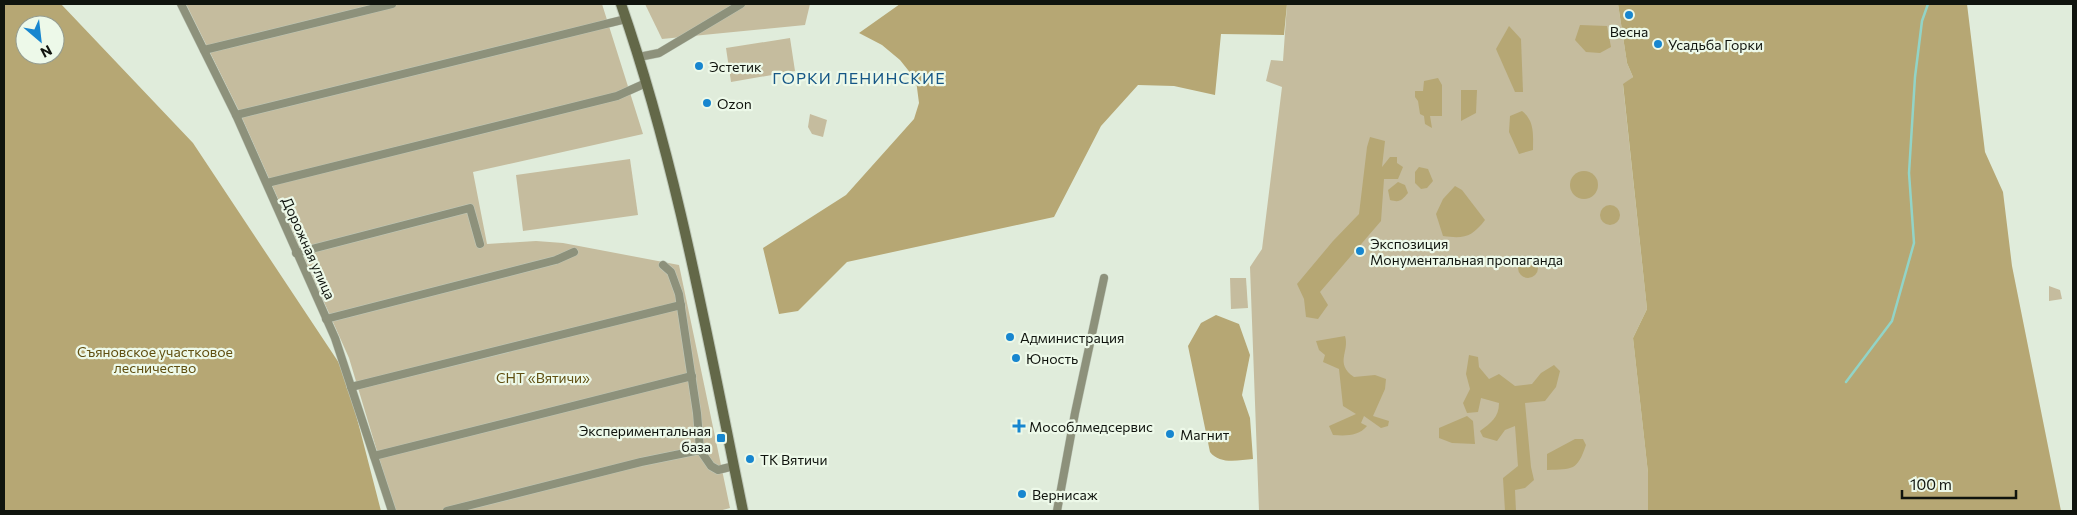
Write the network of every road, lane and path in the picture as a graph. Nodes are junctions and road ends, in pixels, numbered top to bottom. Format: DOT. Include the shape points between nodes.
graph roads {
  1 [pos="181,4"];
  2 [pos="392,4"];
  3 [pos="621,4"];
  4 [pos="741,4"];
  5 [pos="626,19"];
  6 [pos="204,50"];
  7 [pos="639,58"];
  8 [pos="646,83"];
  9 [pos="236,115"];
  10 [pos="267,183"];
  11 [pos="480,244"];
  12 [pos="574,252"];
  13 [pos="296,253"];
  14 [pos="663,265"];
  15 [pos="1104,278"];
  16 [pos="681,305"];
  17 [pos="326,319"];
  18 [pos="692,376"];
  19 [pos="351,387"];
  20 [pos="700,450"];
  21 [pos="374,456"];
  22 [pos="734,466"];
  23 [pos="392,511"];
  24 [pos="446,511"];
  25 [pos="743,511"];
  26 [pos="1057,511"];
  1 -- 6 [label="street, Дорожная улица"];
  2 -- 6 [label="street"];
  3 -- 5 [label="main road"];
  4 -- 7 [label="street" via="659,53"];
  5 -- 7 [label="main road"];
  5 -- 9 [label="street"];
  6 -- 9 [label="street, Дорожная улица"];
  7 -- 8 [label="main road"];
  8 -- 10 [label="street" via="617,96"];
  8 -- 22 [label="main road" via="683,225"];
  9 -- 10 [label="street, Дорожная улица"];
  10 -- 13 [label="street, Дорожная улица"];
  11 -- 13 [label="street" via="470,208"];
  12 -- 17 [label="street" via="556,260"];
  13 -- 17 [label="street, Дорожная улица"];
  14 -- 16 [label="street" via="671,272"];
  15 -- 26 [label="street"];
  16 -- 18 [label="street"];
  16 -- 19 [label="street"];
  17 -- 19 [label="street, Дорожная улица"];
  18 -- 20 [label="street"];
  18 -- 21 [label="street"];
  19 -- 21 [label="street, Дорожная улица"];
  20 -- 22 [label="street" via="711,466 718,470"];
  20 -- 24 [label="street"];
  21 -- 23 [label="street, Дорожная улица"];
  22 -- 25 [label="main road"];
}
